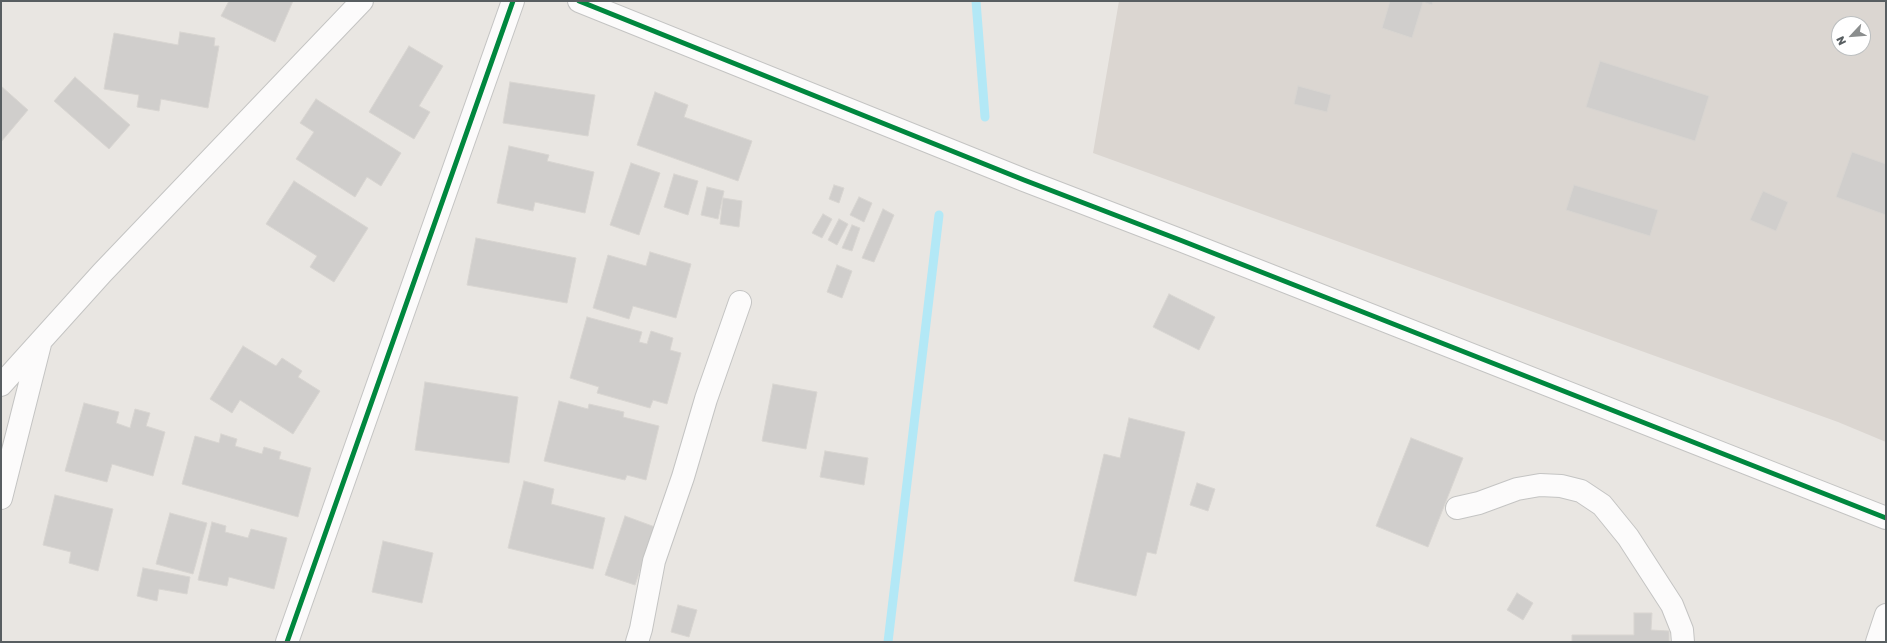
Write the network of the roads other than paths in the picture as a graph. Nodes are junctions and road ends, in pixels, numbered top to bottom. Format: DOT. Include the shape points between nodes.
graph roads {
  1 [pos="362,1"];
  2 [pos="513,1"];
  3 [pos="579,1"];
  4 [pos="740,302"];
  5 [pos="40,342"];
  6 [pos="1,385"];
  7 [pos="1,498"];
  8 [pos="1457,508"];
  9 [pos="1886,518"];
  10 [pos="1886,615"];
  11 [pos="287,642"];
  12 [pos="637,642"];
  13 [pos="1682,642"];
  14 [pos="1877,642"];
  1 -- 5 [label="street" via="102,273"];
  2 -- 11 [label="street"];
  3 -- 9 [label="street" via="1024,180"];
  4 -- 12 [label="street" via="654,561"];
  5 -- 6 [label="street"];
  5 -- 7 [label="street"];
  8 -- 13 [label="street" via="1517,489 1540,485 1561,486 1581,491 1602,505 1628,537 1672,605 1682,630"];
  10 -- 14 [label="street"];
}
